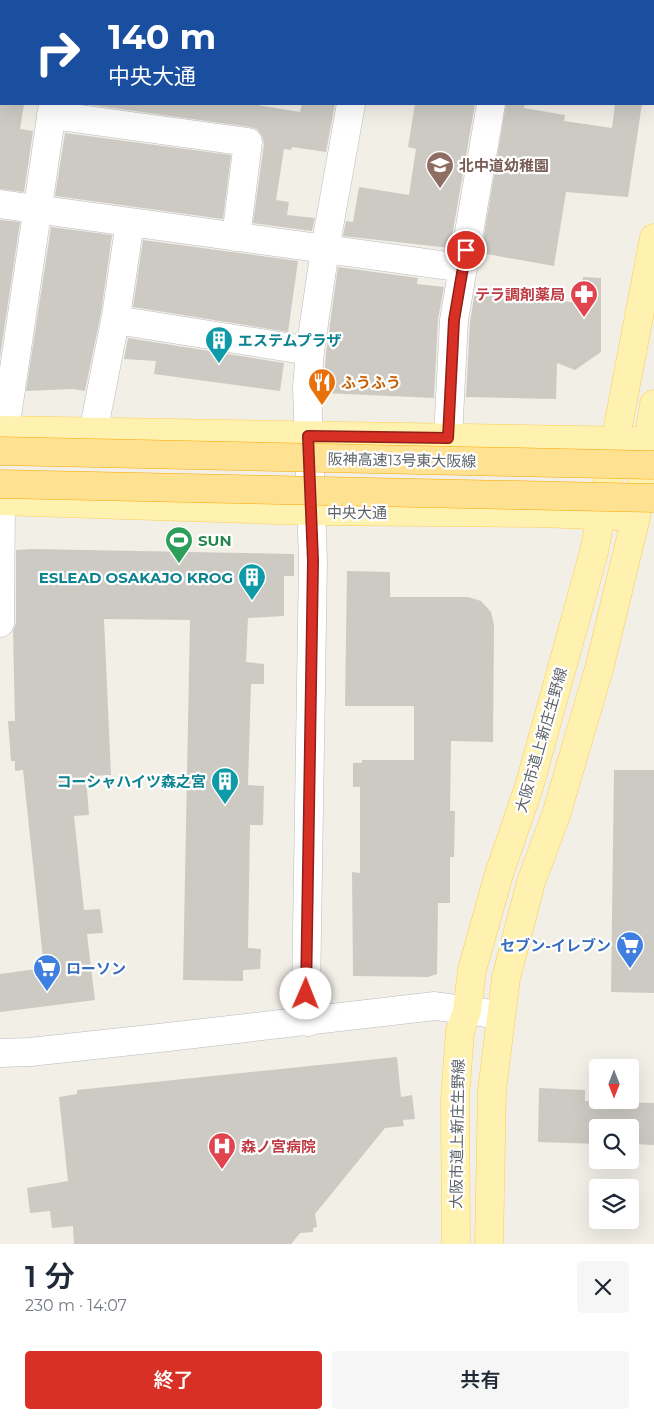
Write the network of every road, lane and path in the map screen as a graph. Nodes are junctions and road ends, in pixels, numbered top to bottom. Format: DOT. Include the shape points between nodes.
graph roads {
  1 [pos="351,105"];
  2 [pos="491,105"];
  3 [pos="52,109"];
  4 [pos="0,204"];
  5 [pos="38,208"];
  6 [pos="130,222"];
  7 [pos="236,237"];
  8 [pos="654,238"];
  9 [pos="325,249"];
  10 [pos="463,268"];
  11 [pos="116,320"];
  12 [pos="310,351"];
  13 [pos="654,404"];
  14 [pos="93,433"];
  15 [pos="308,436"];
  16 [pos="2,437"];
  17 [pos="448,438"];
  18 [pos="616,441"];
  19 [pos="652,449"];
  20 [pos="0,484"];
  21 [pos="0,501"];
  22 [pos="311,511"];
  23 [pos="648,511"];
  24 [pos="602,516"];
  25 [pos="0,623"];
  26 [pos="467,1010"];
  27 [pos="500,1015"];
  28 [pos="308,1022"];
  29 [pos="0,1060"];
  30 [pos="456,1244"];
  31 [pos="489,1244"];
  1 -- 9 [label="street"];
  2 -- 10 [label="street"];
  3 -- 5 [label="street"];
  3 -- 7 [label="street" via="248,142"];
  4 -- 5 [label="street"];
  5 -- 6 [label="street"];
  5 -- 16 [label="street"];
  6 -- 7 [label="street"];
  6 -- 11 [label="street"];
  7 -- 9 [label="street"];
  8 -- 18 [label="main road, 大阪市道上新庄生野線" via="618,415"];
  9 -- 10 [label="street"];
  9 -- 12 [label="street"];
  10 -- 17 [label="street" via="454,320"];
  11 -- 12 [label="street"];
  11 -- 14 [label="street"];
  12 -- 15 [label="street"];
  13 -- 19 [label="main road"];
  14 -- 15 [label="main road"];
  14 -- 16 [label="main road"];
  15 -- 17 [label="main road"];
  15 -- 22 [label="street"];
  16 -- 19 [label="highway, 阪神高速13号東大阪線, bridge"];
  17 -- 18 [label="main road"];
  18 -- 19 [label="main road"];
  18 -- 24 [label="main road, 大阪市道上新庄生野線"];
  19 -- 23 [label="main road"];
  20 -- 23 [label="highway, bridge"];
  21 -- 22 [label="main road, 中央大通"];
  21 -- 25 [label="street"];
  22 -- 24 [label="main road, 中央大通"];
  22 -- 28 [label="street"];
  23 -- 24 [label="main road, 中央大通"];
  23 -- 27 [label="main road" via="556,815 531,882 506,978"];
  24 -- 26 [label="main road, 大阪市道上新庄生野線" via="529,787 499,874 478,951"];
  26 -- 27 [label="street"];
  26 -- 28 [label="street" via="435,1006"];
  26 -- 30 [label="main road, 大阪市道上新庄生野線" via="460,1031 455,1099"];
  27 -- 31 [label="main road" via="492,1090"];
  28 -- 29 [label="street"];
}
